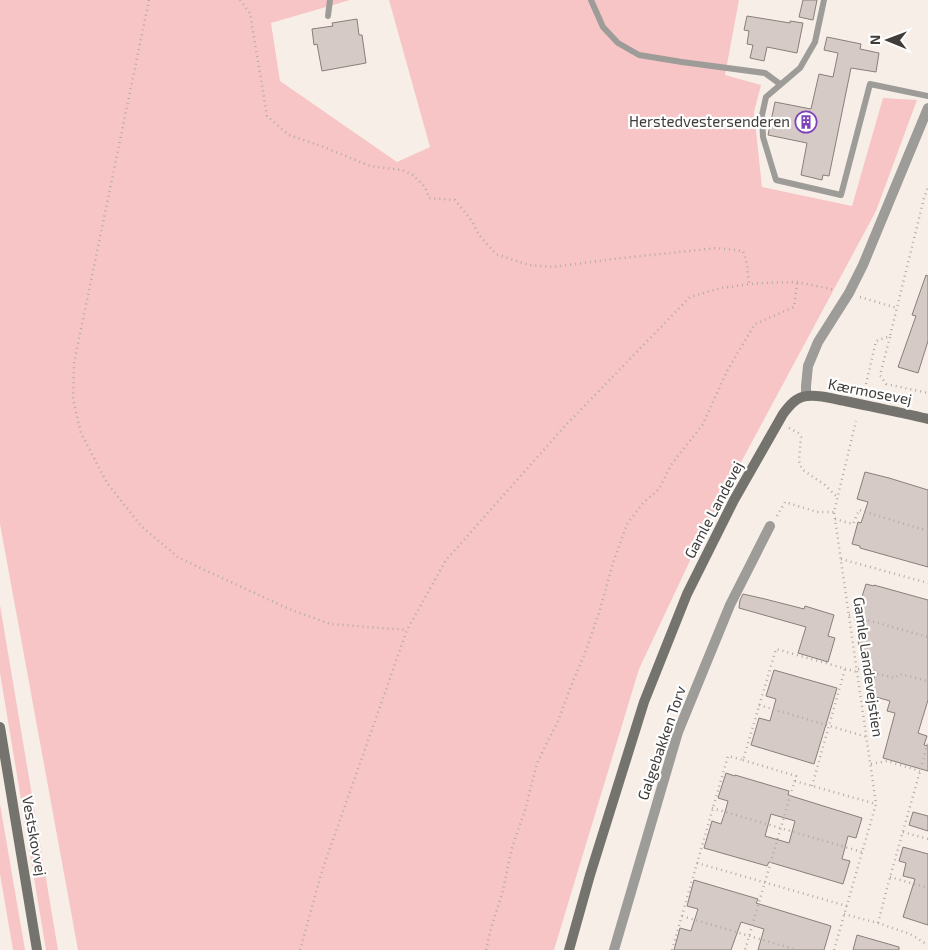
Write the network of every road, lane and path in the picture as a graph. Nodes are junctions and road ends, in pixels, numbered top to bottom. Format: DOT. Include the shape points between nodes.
graph roads {
  1 [pos="149,0"];
  2 [pos="240,0"];
  3 [pos="330,0"];
  4 [pos="591,0"];
  5 [pos="824,0"];
  6 [pos="328,16"];
  7 [pos="780,84"];
  8 [pos="928,96"];
  9 [pos="928,108"];
  10 [pos="928,186"];
  11 [pos="796,282"];
  12 [pos="749,284"];
  13 [pos="849,293"];
  14 [pos="897,308"];
  15 [pos="890,336"];
  16 [pos="866,384"];
  17 [pos="928,393"];
  18 [pos="806,396"];
  19 [pos="928,419"];
  20 [pos="856,421"];
  21 [pos="778,422"];
  22 [pos="837,498"];
  23 [pos="834,512"];
  24 [pos="835,519"];
  25 [pos="770,526"];
  26 [pos="928,530"];
  27 [pos="841,559"];
  28 [pos="928,583"];
  29 [pos="849,614"];
  30 [pos="407,630"];
  31 [pos="928,637"];
  32 [pos="845,669"];
  33 [pos="857,670"];
  34 [pos="928,681"];
  35 [pos="760,705"];
  36 [pos="829,725"];
  37 [pos="0,727"];
  38 [pos="867,737"];
  39 [pos="928,743"];
  40 [pos="924,758"];
  41 [pos="928,759"];
  42 [pos="743,760"];
  43 [pos="871,764"];
  44 [pos="920,771"];
  45 [pos="794,781"];
  46 [pos="812,786"];
  47 [pos="876,804"];
  48 [pos="712,808"];
  49 [pos="781,828"];
  50 [pos="903,832"];
  51 [pos="928,840"];
  52 [pos="862,852"];
  53 [pos="697,863"];
  54 [pos="890,877"];
  55 [pos="765,882"];
  56 [pos="928,888"];
  57 [pos="847,906"];
  58 [pos="844,914"];
  59 [pos="682,916"];
  60 [pos="878,923"];
  61 [pos="750,936"];
  62 [pos="928,945"];
  63 [pos="38,950"];
  64 [pos="300,950"];
  65 [pos="486,950"];
  66 [pos="569,950"];
  67 [pos="614,950"];
  68 [pos="672,950"];
  69 [pos="745,950"];
  70 [pos="798,950"];
  71 [pos="834,950"];
  1 -- 30 [label="path" via="74,363 73,399 81,433 107,483 142,527 179,558 288,609 330,624"];
  2 -- 12 [label="path" via="250,13 267,116 289,136 370,166 402,170 413,175 425,187 430,198 455,200 496,254 529,265 553,268 717,248 743,251"];
  3 -- 6 [label="lane"];
  4 -- 7 [label="lane" via="603,27 618,43 638,55 765,73"];
  5 -- 7 [label="lane" via="815,42 800,68"];
  7 -- 8 [label="lane" via="766,97 762,115 763,137 776,180 841,195 870,84"];
  9 -- 13 [label="street"];
  10 -- 14 [label="path"];
  11 -- 12 [label="path"];
  11 -- 13 [label="path"];
  11 -- 65 [label="path" via="794,307 755,324 728,369 703,424 670,465 659,489 627,524 586,653 537,763"];
  12 -- 30 [label="path" via="690,297 564,427 446,560"];
  13 -- 14 [label="path"];
  13 -- 18 [label="street" via="818,342 808,366"];
  14 -- 15 [label="path"];
  15 -- 16 [label="path" via="876,341"];
  15 -- 17 [label="path" via="880,375 886,384"];
  18 -- 19 [label="street, Kærmosevej"];
  18 -- 21 [label="street, Gamle Landevej" via="789,406"];
  20 -- 22 [label="path, Gamle Landevejstien"];
  21 -- 22 [label="path" via="798,433 799,461 803,470"];
  21 -- 66 [label="street, Gamle Landevej" via="687,594 644,702"];
  22 -- 23 [label="path, Gamle Landevejstien"];
  23 -- 24 [label="path, Gamle Landevejstien"];
  23 -- 25 [label="path" via="817,512 785,502"];
  24 -- 26 [label="path" via="853,524 859,510"];
  24 -- 27 [label="path, Gamle Landevejstien"];
  25 -- 67 [label="street, Galgebakken Torv" via="730,605 678,732"];
  27 -- 28 [label="path"];
  27 -- 29 [label="path, Gamle Landevejstien"];
  29 -- 31 [label="path"];
  29 -- 33 [label="path, Gamle Landevejstien"];
  30 -- 64 [label="path" via="322,871"];
  32 -- 33 [label="path"];
  32 -- 35 [label="path" via="776,649"];
  32 -- 36 [label="path"];
  33 -- 34 [label="path" via="895,678 900,674"];
  33 -- 38 [label="path, Gamle Landevejstien"];
  35 -- 36 [label="path"];
  35 -- 42 [label="path"];
  36 -- 38 [label="path"];
  36 -- 46 [label="path"];
  37 -- 63 [label="street, Vestskovvej"];
  38 -- 43 [label="path, Gamle Landevejstien"];
  39 -- 40 [label="path"];
  40 -- 41 [label="path"];
  40 -- 44 [label="path"];
  42 -- 45 [label="path" via="796,776"];
  42 -- 48 [label="path" via="728,756"];
  43 -- 44 [label="path" via="886,761"];
  43 -- 47 [label="path, Gamle Landevejstien"];
  44 -- 50 [label="path"];
  45 -- 46 [label="path"];
  45 -- 49 [label="path"];
  46 -- 47 [label="path"];
  47 -- 52 [label="path, Gamle Landevejstien"];
  48 -- 49 [label="path"];
  48 -- 53 [label="path"];
  49 -- 52 [label="path"];
  49 -- 55 [label="path"];
  50 -- 51 [label="path"];
  50 -- 54 [label="path"];
  52 -- 57 [label="path, Gamle Landevejstien"];
  53 -- 55 [label="path"];
  53 -- 59 [label="path"];
  54 -- 56 [label="path"];
  54 -- 60 [label="path"];
  55 -- 57 [label="path"];
  55 -- 61 [label="path"];
  57 -- 58 [label="path, Gamle Landevejstien"];
  58 -- 60 [label="path"];
  58 -- 71 [label="path"];
  59 -- 61 [label="path"];
  59 -- 68 [label="path"];
  60 -- 62 [label="path" via="910,934"];
  61 -- 69 [label="path"];
  61 -- 70 [label="path"];
}
